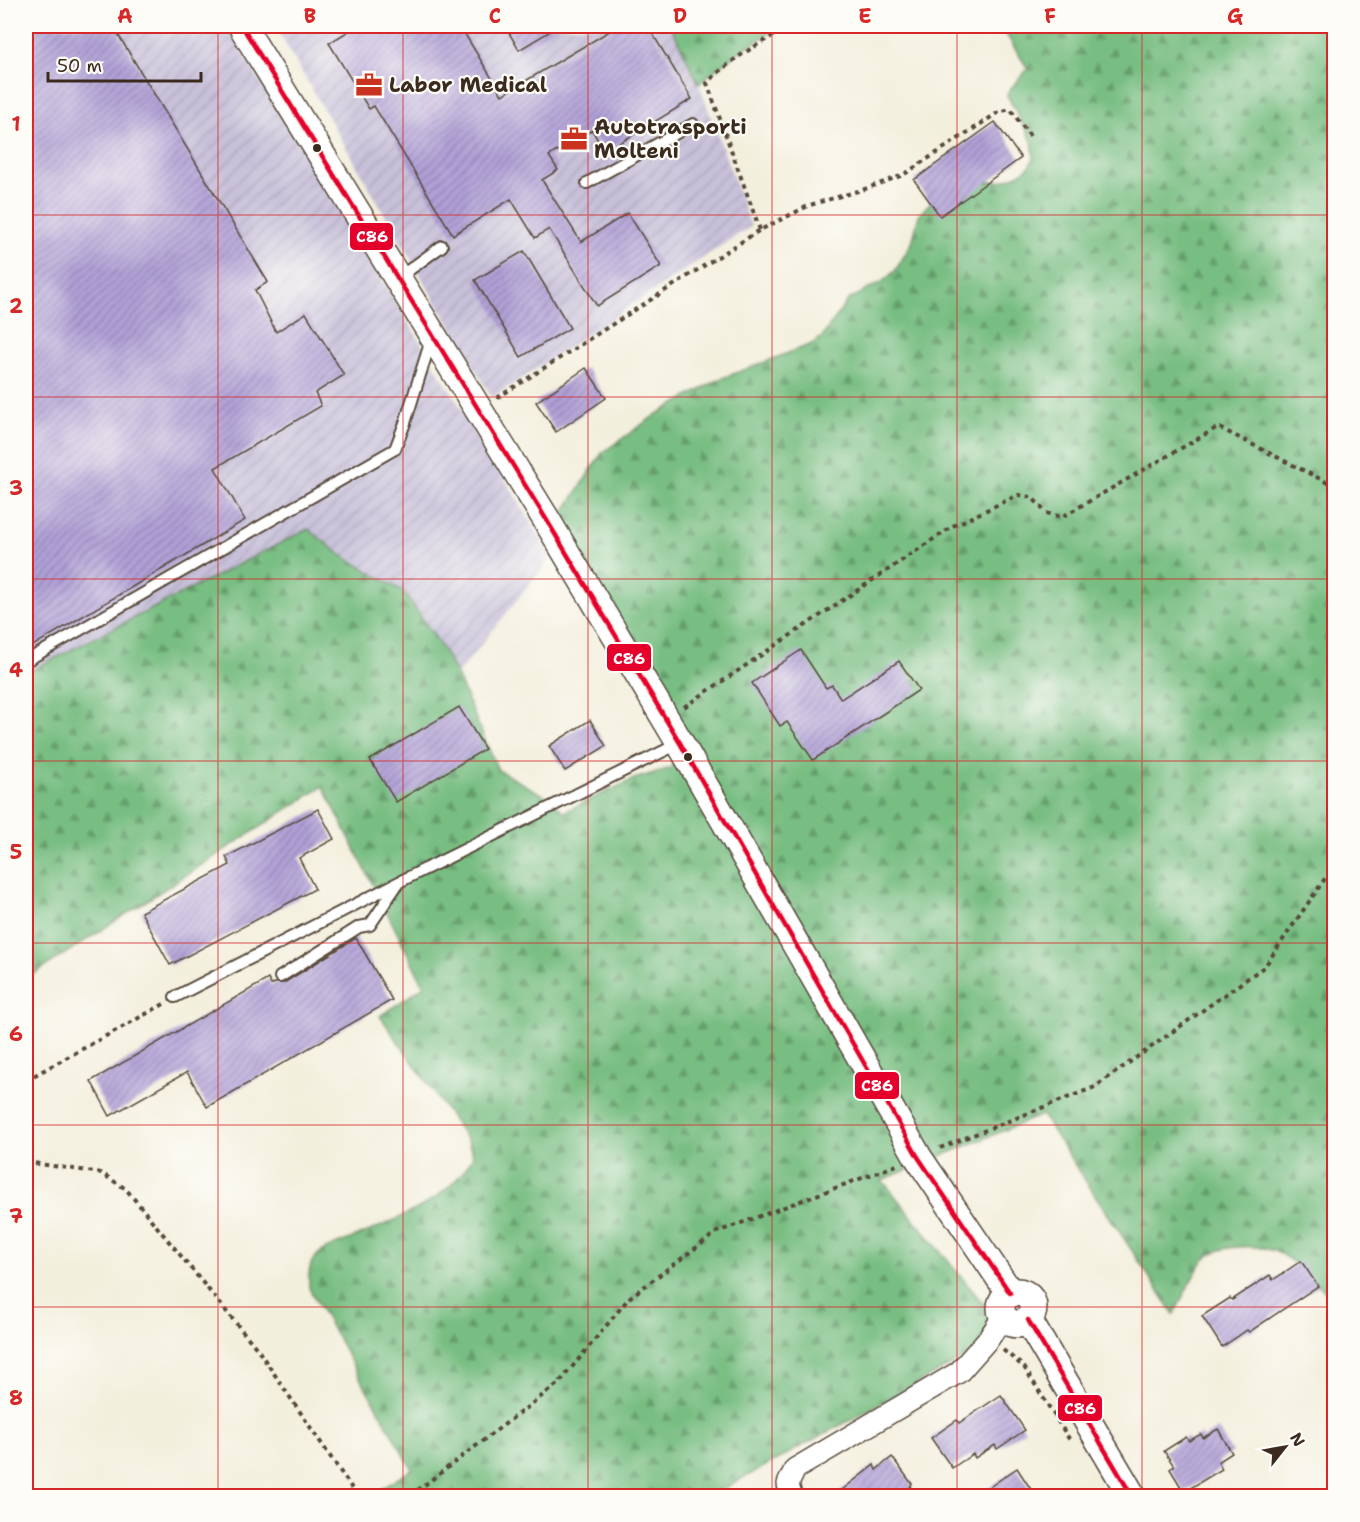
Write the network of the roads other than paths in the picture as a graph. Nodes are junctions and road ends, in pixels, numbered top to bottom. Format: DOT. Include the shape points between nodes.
graph roads {
  1 [pos="242,26"];
  2 [pos="693,124"];
  3 [pos="587,183"];
  4 [pos="442,246"];
  5 [pos="398,278"];
  6 [pos="433,334"];
  7 [pos="26,661"];
  8 [pos="680,743"];
  9 [pos="399,882"];
  10 [pos="279,976"];
  11 [pos="175,998"];
  12 [pos="1007,1317"];
  13 [pos="791,1497"];
  14 [pos="1132,1497"];
  1 -- 5 [label="street"];
  2 -- 3 [label="lane"];
  4 -- 5 [label="lane"];
  5 -- 6 [label="street"];
  6 -- 7 [label="lane" via="395,449"];
  6 -- 8 [label="street"];
  8 -- 9 [label="lane"];
  8 -- 12 [label="street"];
  9 -- 10 [label="lane" via="370,925 359,927"];
  9 -- 11 [label="lane"];
  12 -- 13 [label="street" via="959,1372 795,1469 788,1484"];
  12 -- 14 [label="street"];
}
